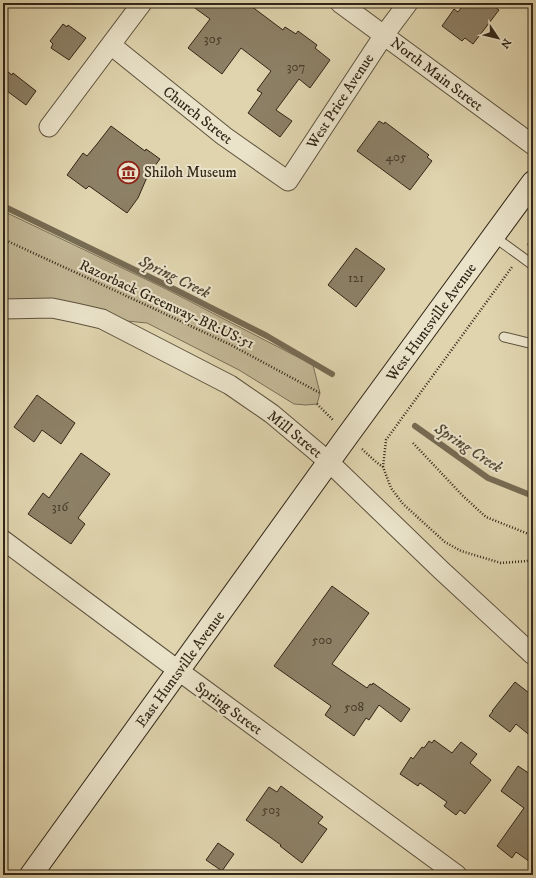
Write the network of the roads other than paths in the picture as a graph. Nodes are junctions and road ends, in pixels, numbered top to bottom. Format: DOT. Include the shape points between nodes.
graph roads {
  1 [pos="142,3"];
  2 [pos="340,3"];
  3 [pos="408,3"];
  4 [pos="384,35"];
  5 [pos="111,45"];
  6 [pos="49,127"];
  7 [pos="533,145"];
  8 [pos="288,181"];
  9 [pos="533,182"];
  10 [pos="493,236"];
  11 [pos="533,265"];
  12 [pos="3,309"];
  13 [pos="504,337"];
  14 [pos="533,344"];
  15 [pos="329,462"];
  16 [pos="3,540"];
  17 [pos="533,654"];
  18 [pos="179,671"];
  19 [pos="31,875"];
  20 [pos="457,875"];
  1 -- 5 [label="street"];
  2 -- 4 [label="street, North Main Street"];
  3 -- 4 [label="street, West Price Avenue"];
  4 -- 7 [label="street, North Main Street"];
  4 -- 8 [label="street, West Price Avenue"];
  5 -- 6 [label="street"];
  5 -- 8 [label="street, Church Street" via="224,136"];
  9 -- 10 [label="main road, West Huntsville Avenue"];
  10 -- 11 [label="lane"];
  10 -- 15 [label="main road, West Huntsville Avenue"];
  12 -- 15 [label="street, Mill Street" via="52,308 102,319 230,385 272,414"];
  13 -- 14 [label="lane"];
  15 -- 17 [label="street, Mill Street"];
  15 -- 18 [label="main road, East Huntsville Avenue"];
  16 -- 18 [label="street, Spring Street"];
  18 -- 19 [label="main road, East Huntsville Avenue"];
  18 -- 20 [label="street, Spring Street"];
}
